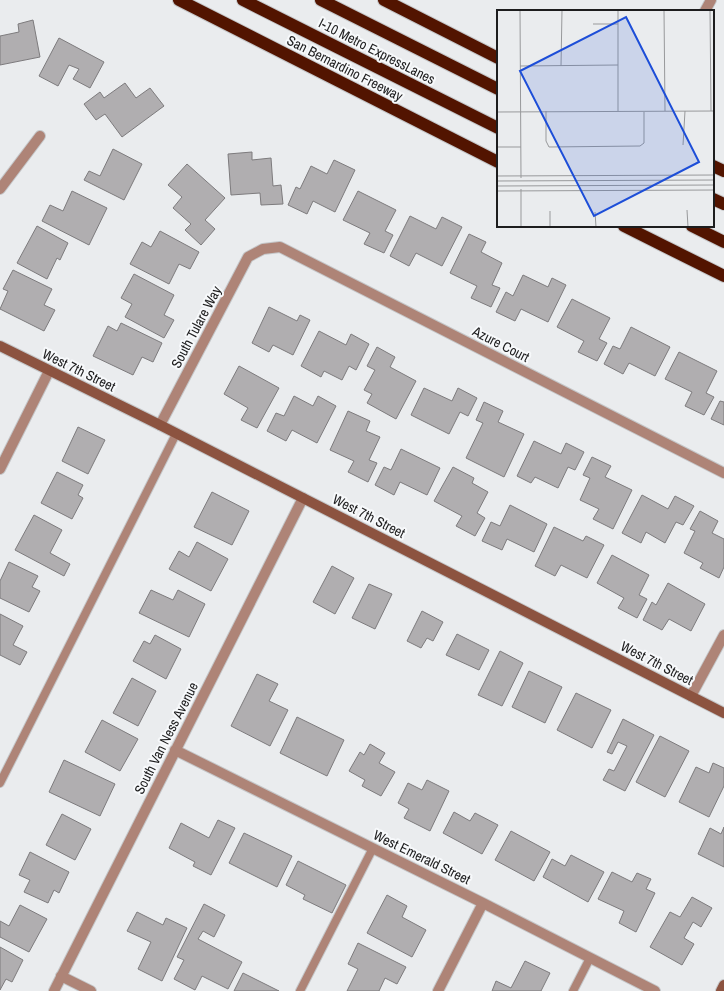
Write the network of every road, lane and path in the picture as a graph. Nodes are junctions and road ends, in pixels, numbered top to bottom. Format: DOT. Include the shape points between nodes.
graph roads {
  1 [pos="179,0"];
  2 [pos="243,0"];
  3 [pos="321,0"];
  4 [pos="384,0"];
  5 [pos="711,0"];
  6 [pos="706,10"];
  7 [pos="497,57"];
  8 [pos="497,88"];
  9 [pos="497,127"];
  10 [pos="40,136"];
  11 [pos="497,161"];
  12 [pos="714,166"];
  13 [pos="724,171"];
  14 [pos="0,189"];
  15 [pos="714,199"];
  16 [pos="724,204"];
  17 [pos="626,227"];
  18 [pos="694,227"];
  19 [pos="724,242"];
  20 [pos="263,249"];
  21 [pos="724,276"];
  22 [pos="0,346"];
  23 [pos="49,371"];
  24 [pos="160,425"];
  25 [pos="176,434"];
  26 [pos="0,469"];
  27 [pos="724,473"];
  28 [pos="303,498"];
  29 [pos="724,635"];
  30 [pos="691,696"];
  31 [pos="724,713"];
  32 [pos="175,750"];
  33 [pos="0,783"];
  34 [pos="373,848"];
  35 [pos="483,903"];
  36 [pos="590,958"];
  37 [pos="62,976"];
  38 [pos="724,985"];
  39 [pos="54,991"];
  40 [pos="91,991"];
  41 [pos="300,991"];
  42 [pos="438,991"];
  43 [pos="573,991"];
  44 [pos="655,991"];
  45 [pos="721,991"];
  1 -- 11 [label="highway, San Bernardino Freeway"];
  2 -- 9 [label="highway, I-10 Metro ExpressLanes"];
  3 -- 8 [label="highway, I-10 Metro ExpressLanes"];
  4 -- 7 [label="highway"];
  5 -- 6 [label="street"];
  10 -- 14 [label="street"];
  12 -- 13 [label="highway"];
  15 -- 16 [label="highway"];
  17 -- 21 [label="highway"];
  18 -- 19 [label="highway"];
  20 -- 24 [label="street, South Tulare Way" via="248,258"];
  20 -- 27 [label="street, Azure Court" via="280,247"];
  22 -- 23 [label="street, West 7th Street"];
  23 -- 24 [label="street, West 7th Street"];
  23 -- 26 [label="street"];
  24 -- 25 [label="street, West 7th Street"];
  25 -- 28 [label="street, West 7th Street"];
  25 -- 33 [label="lane"];
  28 -- 30 [label="street, West 7th Street"];
  28 -- 32 [label="street, South Van Ness Avenue"];
  29 -- 30 [label="street"];
  30 -- 31 [label="street, West 7th Street"];
  32 -- 34 [label="street, West Emerald Street"];
  32 -- 37 [label="street, South Van Ness Avenue"];
  34 -- 35 [label="street, West Emerald Street"];
  34 -- 41 [label="lane"];
  35 -- 36 [label="street, West Emerald Street"];
  35 -- 42 [label="street"];
  36 -- 43 [label="lane"];
  36 -- 44 [label="street, West Emerald Street"];
  37 -- 39 [label="street, South Van Ness Avenue"];
  37 -- 40 [label="street"];
  38 -- 45 [label="street"];
}
